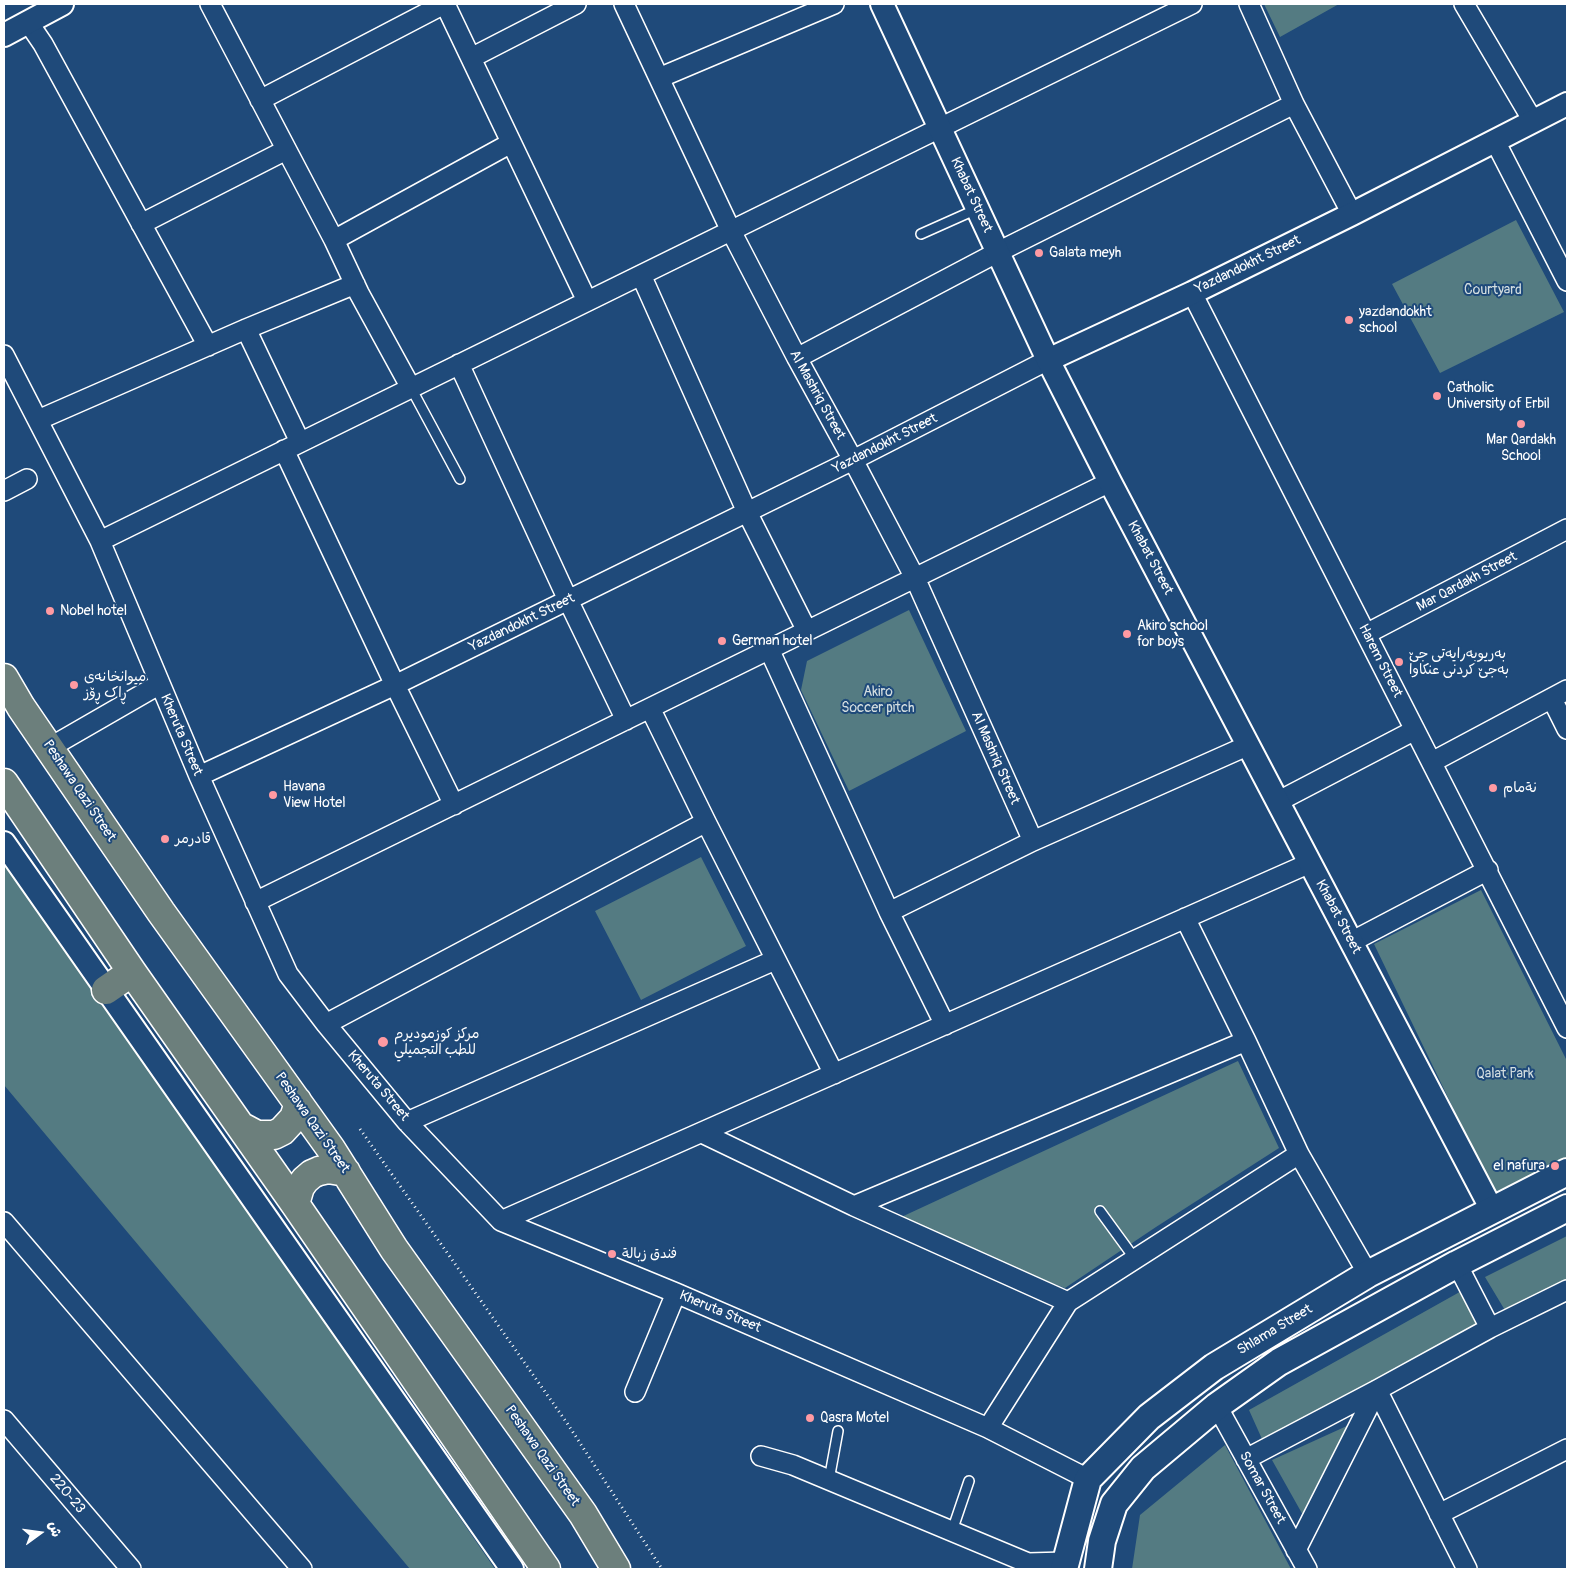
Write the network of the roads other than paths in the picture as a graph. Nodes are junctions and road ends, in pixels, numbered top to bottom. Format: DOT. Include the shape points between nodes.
graph roads {
  1 [pos="62,4"];
  2 [pos="210,4"];
  3 [pos="444,4"];
  4 [pos="576,4"];
  5 [pos="624,4"];
  6 [pos="834,4"];
  7 [pos="882,4"];
  8 [pos="1192,4"];
  9 [pos="1249,4"];
  10 [pos="1464,4"];
  11 [pos="28,22"];
  12 [pos="4,35"];
  13 [pos="471,58"];
  14 [pos="659,78"];
  15 [pos="260,100"];
  16 [pos="1294,104"];
  17 [pos="1567,104"];
  18 [pos="1533,121"];
  19 [pos="940,128"];
  20 [pos="1495,141"];
  21 [pos="511,144"];
  22 [pos="286,150"];
  23 [pos="977,209"];
  24 [pos="1352,214"];
  25 [pos="141,224"];
  26 [pos="731,230"];
  27 [pos="921,234"];
  28 [pos="334,240"];
  29 [pos="998,252"];
  30 [pos="641,275"];
  31 [pos="1567,281"];
  32 [pos="355,284"];
  33 [pos="1192,293"];
  34 [pos="588,301"];
  35 [pos="246,329"];
  36 [pos="208,346"];
  37 [pos="4,355"];
  38 [pos="797,358"];
  39 [pos="1048,360"];
  40 [pos="459,364"];
  41 [pos="411,388"];
  42 [pos="38,420"];
  43 [pos="292,446"];
  44 [pos="853,460"];
  45 [pos="27,479"];
  46 [pos="460,479"];
  47 [pos="1110,482"];
  48 [pos="4,491"];
  49 [pos="747,512"];
  50 [pos="1567,529"];
  51 [pos="100,540"];
  52 [pos="915,578"];
  53 [pos="568,600"];
  54 [pos="807,631"];
  55 [pos="1366,634"];
  56 [pos="769,649"];
  57 [pos="4,678"];
  58 [pos="160,684"];
  59 [pos="395,685"];
  60 [pos="1559,694"];
  61 [pos="650,708"];
  62 [pos="626,720"];
  63 [pos="1567,729"];
  64 [pos="1415,730"];
  65 [pos="1249,744"];
  66 [pos="49,748"];
  67 [pos="1432,762"];
  68 [pos="199,776"];
  69 [pos="4,783"];
  70 [pos="1279,801"];
  71 [pos="454,805"];
  72 [pos="706,822"];
  73 [pos="1033,841"];
  74 [pos="4,843"];
  75 [pos="1310,863"];
  76 [pos="1488,870"];
  77 [pos="256,902"];
  78 [pos="889,912"];
  79 [pos="1185,918"];
  80 [pos="1351,942"];
  81 [pos="775,960"];
  82 [pos="132,972"];
  83 [pos="106,990"];
  84 [pos="326,1024"];
  85 [pos="945,1025"];
  86 [pos="1567,1028"];
  87 [pos="1246,1041"];
  88 [pos="834,1074"];
  89 [pos="297,1101"];
  90 [pos="407,1122"];
  91 [pos="242,1127"];
  92 [pos="702,1133"];
  93 [pos="1299,1154"];
  94 [pos="346,1172"];
  95 [pos="1567,1172"];
  96 [pos="295,1204"];
  97 [pos="854,1206"];
  98 [pos="1567,1208"];
  99 [pos="1492,1210"];
  100 [pos="1100,1212"];
  101 [pos="501,1221"];
  102 [pos="4,1222"];
  103 [pos="1135,1259"];
  104 [pos="1457,1264"];
  105 [pos="1368,1274"];
  106 [pos="1567,1290"];
  107 [pos="676,1293"];
  108 [pos="1068,1302"];
  109 [pos="1490,1328"];
  110 [pos="1376,1390"];
  111 [pos="634,1392"];
  112 [pos="1217,1406"];
  113 [pos="4,1420"];
  114 [pos="988,1428"];
  115 [pos="838,1431"];
  116 [pos="1567,1449"];
  117 [pos="761,1456"];
  118 [pos="1246,1459"];
  119 [pos="1088,1479"];
  120 [pos="829,1480"];
  121 [pos="969,1481"];
  122 [pos="1440,1514"];
  123 [pos="952,1531"];
  124 [pos="523,1535"];
  125 [pos="1296,1550"];
  126 [pos="1030,1566"];
  127 [pos="1064,1566"];
  128 [pos="131,1569"];
  129 [pos="302,1569"];
  130 [pos="512,1569"];
  131 [pos="529,1569"];
  132 [pos="546,1569"];
  133 [pos="616,1569"];
  134 [pos="1098,1569"];
  135 [pos="1307,1569"];
  136 [pos="1467,1569"];
  1 -- 11 [label="street"];
  2 -- 15 [label="street"];
  3 -- 13 [label="street"];
  3 -- 15 [label="street"];
  4 -- 13 [label="street"];
  5 -- 14 [label="street, Al Mashriq Street"];
  6 -- 14 [label="street"];
  7 -- 19 [label="street, Khabat Street"];
  8 -- 19 [label="street"];
  9 -- 16 [label="street"];
  10 -- 18 [label="street"];
  11 -- 12 [label="street"];
  11 -- 25 [label="street"];
  13 -- 21 [label="street"];
  14 -- 26 [label="street, Al Mashriq Street"];
  15 -- 22 [label="street"];
  16 -- 24 [label="street"];
  16 -- 29 [label="street"];
  17 -- 18 [label="street, Yazdandokht Street"];
  18 -- 20 [label="street, Yazdandokht Street"];
  19 -- 23 [label="street, Khabat Street"];
  19 -- 26 [label="street"];
  20 -- 24 [label="street, Yazdandokht Street"];
  20 -- 31 [label="street"];
  21 -- 28 [label="street"];
  21 -- 34 [label="street"];
  22 -- 25 [label="street"];
  22 -- 28 [label="street"];
  23 -- 27 [label="lane"];
  23 -- 29 [label="street, Khabat Street"];
  24 -- 33 [label="street, Yazdandokht Street"];
  25 -- 36 [label="street"];
  26 -- 30 [label="street"];
  26 -- 38 [label="street, Al Mashriq Street"];
  28 -- 32 [label="street"];
  29 -- 38 [label="street"];
  29 -- 39 [label="street, Khabat Street"];
  30 -- 34 [label="street"];
  30 -- 49 [label="street"];
  32 -- 35 [label="street"];
  32 -- 41 [label="street"];
  33 -- 39 [label="street, Yazdandokht Street"];
  33 -- 55 [label="street, Harem Street"];
  34 -- 40 [label="street"];
  35 -- 36 [label="street"];
  35 -- 43 [label="street"];
  36 -- 42 [label="street"];
  37 -- 42 [label="street, Kheruta Street"];
  38 -- 44 [label="street, Al Mashriq Street"];
  39 -- 44 [label="street, Yazdandokht Street"];
  39 -- 47 [label="street, Khabat Street"];
  40 -- 41 [label="street"];
  40 -- 53 [label="street"];
  41 -- 43 [label="street"];
  41 -- 46 [label="lane"];
  42 -- 51 [label="street, Kheruta Street"];
  43 -- 51 [label="street"];
  43 -- 59 [label="street"];
  44 -- 49 [label="street, Yazdandokht Street"];
  44 -- 52 [label="street, Al Mashriq Street"];
  45 -- 48 [label="street"];
  47 -- 52 [label="street"];
  47 -- 65 [label="street, Khabat Street"];
  49 -- 53 [label="street, Yazdandokht Street"];
  49 -- 54 [label="street"];
  50 -- 55 [label="street, Mar Qardakh Street"];
  51 -- 58 [label="street, Kheruta Street"];
  52 -- 54 [label="street"];
  52 -- 73 [label="street, Al Mashriq Street"];
  53 -- 59 [label="street, Yazdandokht Street"];
  53 -- 62 [label="street"];
  54 -- 56 [label="street"];
  55 -- 64 [label="street, Harem Street"];
  56 -- 61 [label="street"];
  56 -- 78 [label="street"];
  57 -- 66 [label="highway, Peshawa Qazi Street"];
  58 -- 66 [label="street"];
  58 -- 68 [label="street, Kheruta Street"];
  59 -- 68 [label="street, Yazdandokht Street"];
  59 -- 71 [label="street"];
  60 -- 63 [label="street"];
  60 -- 67 [label="street"];
  61 -- 62 [label="street"];
  61 -- 72 [label="street"];
  62 -- 71 [label="street"];
  64 -- 67 [label="street, Harem Street"];
  64 -- 70 [label="street"];
  65 -- 70 [label="street, Khabat Street"];
  65 -- 73 [label="street"];
  66 -- 89 [label="highway, Peshawa Qazi Street" via="161,912"];
  67 -- 76 [label="street, Harem Street"];
  68 -- 77 [label="street, Kheruta Street"];
  69 -- 82 [label="highway"];
  70 -- 75 [label="street, Khabat Street"];
  71 -- 77 [label="street"];
  72 -- 81 [label="street"];
  72 -- 84 [label="street"];
  73 -- 78 [label="street"];
  74 -- 83 [label="street"];
  75 -- 79 [label="street"];
  75 -- 80 [label="street, Khabat Street"];
  76 -- 80 [label="street"];
  76 -- 86 [label="street, Harem Street"];
  77 -- 84 [label="street, Kheruta Street" via="288,974"];
  78 -- 85 [label="street"];
  79 -- 85 [label="street"];
  79 -- 87 [label="street"];
  80 -- 99 [label="street, Khabat Street"];
  81 -- 88 [label="street"];
  81 -- 90 [label="street"];
  82 -- 83 [label="highway"];
  82 -- 91 [label="highway"];
  83 -- 130 [label="street"];
  84 -- 90 [label="street, Kheruta Street"];
  85 -- 88 [label="street"];
  87 -- 93 [label="street"];
  87 -- 97 [label="street"];
  88 -- 92 [label="street"];
  89 -- 91 [label="highway" via="294,1118 274,1135 257,1135"];
  89 -- 94 [label="highway, Peshawa Qazi Street"];
  90 -- 101 [label="street, Kheruta Street"];
  91 -- 96 [label="highway"];
  92 -- 97 [label="street"];
  92 -- 101 [label="street"];
  93 -- 103 [label="street"];
  93 -- 105 [label="street"];
  94 -- 96 [label="highway" via="328,1169 312,1174 300,1187"];
  94 -- 133 [label="highway, Peshawa Qazi Street" via="394,1249 583,1514"];
  95 -- 99 [label="main road, Shlama Street"];
  96 -- 124 [label="highway"];
  97 -- 108 [label="street"];
  98 -- 104 [label="main road"];
  99 -- 105 [label="main road, Shlama Street"];
  100 -- 103 [label="lane"];
  101 -- 107 [label="street, Kheruta Street"];
  102 -- 129 [label="street"];
  103 -- 108 [label="street"];
  104 -- 109 [label="street"];
  104 -- 112 [label="main road" via="1279,1362"];
  105 -- 119 [label="main road, Shlama Street" via="1214,1367 1150,1417"];
  106 -- 109 [label="street"];
  107 -- 111 [label="street"];
  107 -- 114 [label="street, Kheruta Street"];
  108 -- 114 [label="street"];
  109 -- 110 [label="street"];
  110 -- 118 [label="street"];
  110 -- 122 [label="street"];
  110 -- 125 [label="street"];
  112 -- 118 [label="street, Somar Street"];
  112 -- 134 [label="main road" via="1143,1468 1114,1504 1102,1541"];
  113 -- 128 [label="street, 220-23"];
  114 -- 119 [label="street, Kheruta Street"];
  115 -- 120 [label="lane"];
  116 -- 122 [label="street"];
  117 -- 120 [label="street"];
  118 -- 125 [label="street, Somar Street"];
  119 -- 127 [label="main road, Shlama Street"];
  120 -- 123 [label="street"];
  121 -- 123 [label="lane"];
  122 -- 136 [label="street"];
  123 -- 126 [label="street"];
  124 -- 131 [label="highway"];
  124 -- 132 [label="highway"];
  125 -- 135 [label="street, Somar Street"];
  126 -- 127 [label="street"];
}
